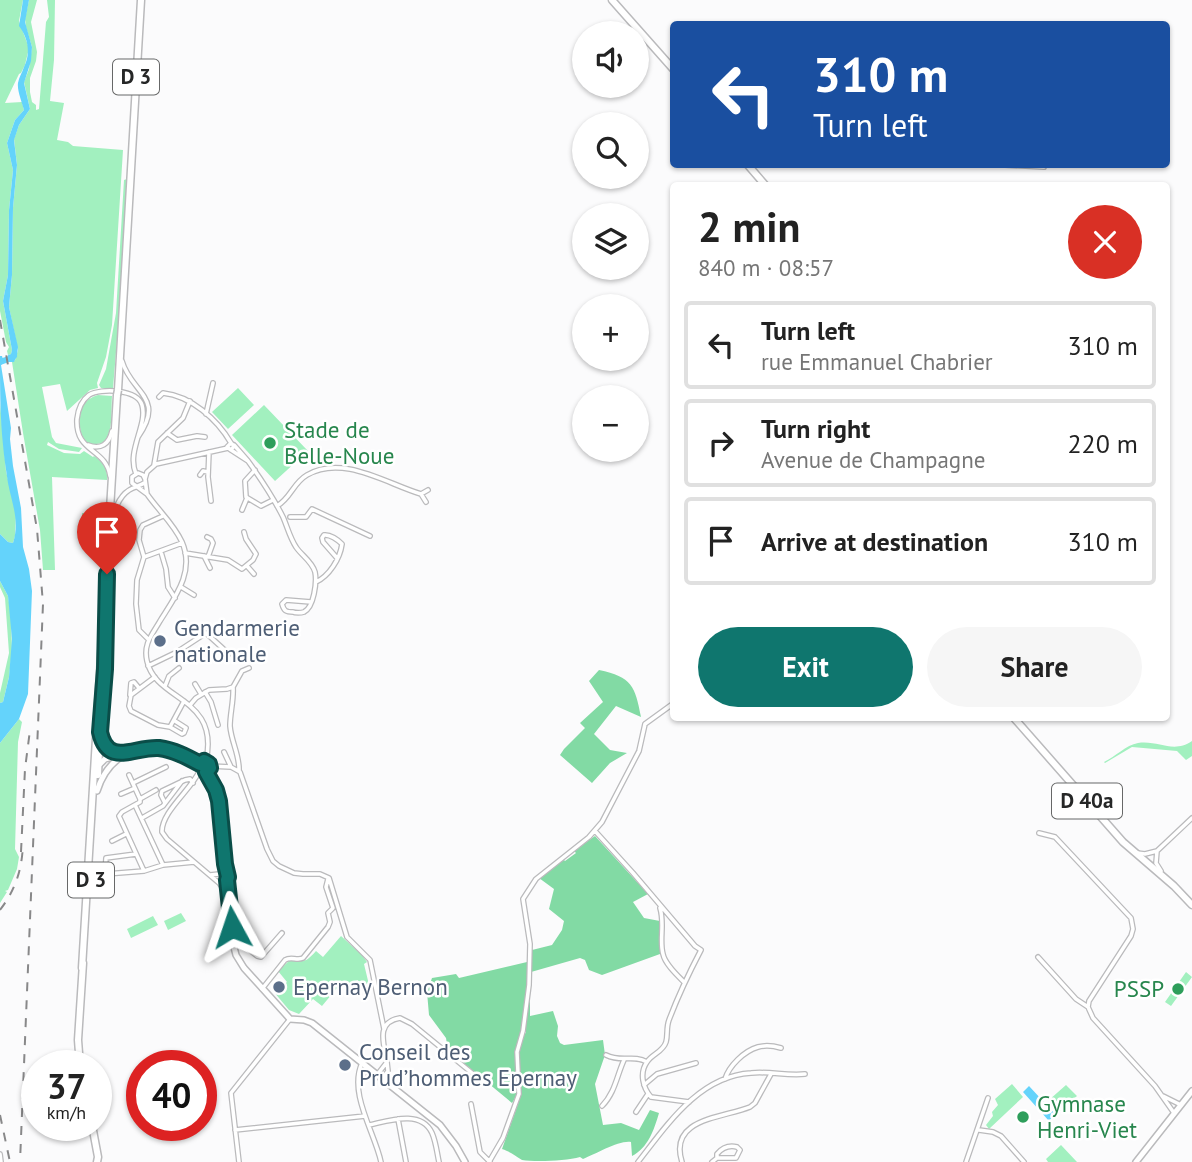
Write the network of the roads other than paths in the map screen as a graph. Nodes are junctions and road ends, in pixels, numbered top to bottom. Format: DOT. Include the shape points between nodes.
graph roads {
  1 [pos="141,0"];
  2 [pos="612,0"];
  3 [pos="670,66"];
  4 [pos="749,168"];
  5 [pos="761,182"];
  6 [pos="120,350"];
  7 [pos="213,383"];
  8 [pos="159,397"];
  9 [pos="190,401"];
  10 [pos="206,414"];
  11 [pos="116,415"];
  12 [pos="167,433"];
  13 [pos="205,437"];
  14 [pos="137,439"];
  15 [pos="81,440"];
  16 [pos="231,447"];
  17 [pos="209,453"];
  18 [pos="154,465"];
  19 [pos="255,470"];
  20 [pos="208,471"];
  21 [pos="136,474"];
  22 [pos="200,475"];
  23 [pos="144,481"];
  24 [pos="138,487"];
  25 [pos="112,489"];
  26 [pos="428,490"];
  27 [pos="146,494"];
  28 [pos="421,494"];
  29 [pos="247,498"];
  30 [pos="273,500"];
  31 [pos="211,501"];
  32 [pos="426,502"];
  33 [pos="277,506"];
  34 [pos="242,510"];
  35 [pos="163,516"];
  36 [pos="290,517"];
  37 [pos="110,526"];
  38 [pos="244,532"];
  39 [pos="370,536"];
  40 [pos="207,537"];
  41 [pos="182,543"];
  42 [pos="161,552"];
  43 [pos="185,553"];
  44 [pos="206,557"];
  45 [pos="144,558"];
  46 [pos="337,558"];
  47 [pos="107,560"];
  48 [pos="247,566"];
  49 [pos="209,568"];
  50 [pos="254,575"];
  51 [pos="316,582"];
  52 [pos="181,587"];
  53 [pos="194,595"];
  54 [pos="175,598"];
  55 [pos="311,602"];
  56 [pos="148,639"];
  57 [pos="229,654"];
  58 [pos="148,666"];
  59 [pos="179,668"];
  60 [pos="249,668"];
  61 [pos="155,677"];
  62 [pos="195,684"];
  63 [pos="165,686"];
  64 [pos="233,687"];
  65 [pos="139,688"];
  66 [pos="203,693"];
  67 [pos="130,697"];
  68 [pos="184,701"];
  69 [pos="190,705"];
  70 [pos="670,705"];
  71 [pos="175,721"];
  72 [pos="1017,721"];
  73 [pos="218,725"];
  74 [pos="170,727"];
  75 [pos="100,732"];
  76 [pos="95,740"];
  77 [pos="224,751"];
  78 [pos="99,753"];
  79 [pos="125,754"];
  80 [pos="105,759"];
  81 [pos="117,759"];
  82 [pos="98,765"];
  83 [pos="166,767"];
  84 [pos="204,767"];
  85 [pos="231,767"];
  86 [pos="239,771"];
  87 [pos="129,775"];
  88 [pos="182,781"];
  89 [pos="193,783"];
  90 [pos="134,785"];
  91 [pos="95,789"];
  92 [pos="156,790"];
  93 [pos="121,794"];
  94 [pos="140,799"];
  95 [pos="165,803"];
  96 [pos="135,805"];
  97 [pos="142,818"];
  98 [pos="1192,818"];
  99 [pos="1187,823"];
  100 [pos="1192,826"];
  101 [pos="595,831"];
  102 [pos="1039,833"];
  103 [pos="127,834"];
  104 [pos="112,841"];
  105 [pos="1132,851"];
  106 [pos="1157,851"];
  107 [pos="136,854"];
  108 [pos="194,862"];
  109 [pos="163,865"];
  110 [pos="144,871"];
  111 [pos="106,874"];
  112 [pos="210,875"];
  113 [pos="226,876"];
  114 [pos="329,878"];
  115 [pos="1166,879"];
  116 [pos="219,883"];
  117 [pos="104,890"];
  118 [pos="229,895"];
  119 [pos="660,905"];
  120 [pos="1192,905"];
  121 [pos="282,933"];
  122 [pos="233,943"];
  123 [pos="1038,957"];
  124 [pos="684,982"];
  125 [pos="262,989"];
  126 [pos="1088,1007"];
  127 [pos="290,1019"];
  128 [pos="384,1029"];
  129 [pos="781,1048"];
  130 [pos="79,1050"];
  131 [pos="606,1055"];
  132 [pos="624,1060"];
  133 [pos="647,1062"];
  134 [pos="362,1063"];
  135 [pos="695,1063"];
  136 [pos="370,1069"];
  137 [pos="472,1073"];
  138 [pos="771,1073"];
  139 [pos="806,1074"];
  140 [pos="380,1077"];
  141 [pos="725,1079"];
  142 [pos="359,1082"];
  143 [pos="644,1085"];
  144 [pos="1192,1091"];
  145 [pos="648,1094"];
  146 [pos="1161,1095"];
  147 [pos="988,1098"];
  148 [pos="689,1102"];
  149 [pos="471,1104"];
  150 [pos="602,1105"];
  151 [pos="1181,1105"];
  152 [pos="636,1112"];
  153 [pos="1174,1113"];
  154 [pos="365,1116"];
  155 [pos="398,1119"];
  156 [pos="368,1125"];
  157 [pos="235,1130"];
  158 [pos="978,1130"];
  159 [pos="95,1141"];
  160 [pos="0,1154"];
  161 [pos="717,1158"];
  162 [pos="99,1160"];
  163 [pos="2,1162"];
  164 [pos="239,1162"];
  165 [pos="381,1162"];
  166 [pos="406,1162"];
  167 [pos="439,1162"];
  168 [pos="465,1162"];
  169 [pos="490,1162"];
  170 [pos="638,1162"];
  171 [pos="682,1162"];
  172 [pos="712,1162"];
  173 [pos="967,1162"];
  174 [pos="1024,1162"];
  175 [pos="1136,1162"];
  1 -- 6 [label="main road, D 3"];
  2 -- 3 [label="main road"];
  4 -- 5 [label="main road"];
  6 -- 11 [label="main road, D 3"];
  6 -- 14 [label="street" via="124,369 148,403"];
  7 -- 10 [label="street"];
  8 -- 9 [label="street" via="167,393"];
  9 -- 10 [label="street"];
  9 -- 12 [label="street" via="183,418"];
  10 -- 16 [label="street"];
  11 -- 15 [label="street" via="105,444 94,447"];
  11 -- 25 [label="main road, D 3"];
  12 -- 13 [label="street" via="177,440"];
  12 -- 18 [label="street" via="158,442"];
  14 -- 15 [label="street" via="143,410 139,400 130,393 104,391 87,396 79,407"];
  14 -- 21 [label="street" via="133,456"];
  15 -- 25 [label="street" via="106,463"];
  16 -- 17 [label="street"];
  16 -- 19 [label="street"];
  17 -- 18 [label="street"];
  17 -- 20 [label="street"];
  18 -- 23 [label="street"];
  19 -- 29 [label="street" via="245,481"];
  19 -- 30 [label="street"];
  20 -- 22 [label="street"];
  20 -- 31 [label="street"];
  21 -- 23 [label="street"];
  21 -- 24 [label="street" via="132,481"];
  23 -- 24 [label="street"];
  23 -- 27 [label="street"];
  24 -- 27 [label="street"];
  24 -- 37 [label="street" via="121,498"];
  25 -- 37 [label="main road, D 3"];
  26 -- 28 [label="street"];
  27 -- 35 [label="street"];
  28 -- 32 [label="street"];
  28 -- 33 [label="street" via="367,473 326,469 303,477"];
  29 -- 30 [label="street" via="261,506"];
  29 -- 34 [label="street"];
  30 -- 33 [label="street"];
  33 -- 51 [label="street" via="295,546 313,567"];
  35 -- 41 [label="street"];
  35 -- 45 [label="street" via="141,528"];
  36 -- 39 [label="street" via="306,517 312,509"];
  37 -- 47 [label="main road, D 3"];
  38 -- 48 [label="street" via="257,554"];
  40 -- 44 [label="street" via="212,543"];
  41 -- 42 [label="street"];
  41 -- 43 [label="street"];
  42 -- 45 [label="street"];
  42 -- 54 [label="street" via="167,587"];
  43 -- 44 [label="street"];
  43 -- 52 [label="street"];
  44 -- 48 [label="street" via="232,562 241,569"];
  44 -- 49 [label="street"];
  45 -- 56 [label="street" via="136,604 139,630"];
  46 -- 46 [label="street" via="342,544 324,535 323,542"];
  46 -- 51 [label="street"];
  47 -- 75 [label="main road, D 3"];
  47 -- 76 [label="main road, D 3"];
  48 -- 50 [label="street"];
  51 -- 55 [label="street"];
  52 -- 53 [label="street"];
  52 -- 54 [label="street"];
  54 -- 56 [label="street"];
  55 -- 55 [label="street" via="301,613 286,612 282,604 286,600"];
  56 -- 58 [label="street"];
  57 -- 58 [label="street" via="206,633"];
  58 -- 61 [label="street"];
  59 -- 63 [label="street"];
  60 -- 64 [label="street"];
  61 -- 63 [label="street"];
  61 -- 65 [label="street"];
  62 -- 66 [label="street"];
  63 -- 68 [label="street"];
  64 -- 66 [label="street"];
  64 -- 86 [label="street" via="230,726"];
  65 -- 67 [label="street"];
  65 -- 67 [label="street" via="131,683"];
  66 -- 69 [label="street"];
  66 -- 73 [label="street"];
  67 -- 74 [label="street" via="131,711"];
  68 -- 69 [label="street"];
  68 -- 71 [label="street"];
  69 -- 84 [label="street" via="206,732"];
  70 -- 101 [label="street" via="644,727 639,751"];
  71 -- 74 [label="street"];
  71 -- 74 [label="street" via="186,727 184,733"];
  72 -- 105 [label="main road, D 40a"];
  75 -- 78 [label="main road, D 3"];
  75 -- 79 [label="street" via="108,749"];
  76 -- 78 [label="street"];
  76 -- 91 [label="main road, D 3"];
  77 -- 85 [label="street"];
  78 -- 80 [label="street"];
  78 -- 82 [label="main road, D 3"];
  79 -- 80 [label="street"];
  79 -- 81 [label="street"];
  79 -- 84 [label="street" via="161,748"];
  80 -- 81 [label="street"];
  80 -- 82 [label="street"];
  81 -- 91 [label="street"];
  82 -- 91 [label="main road, D 3"];
  83 -- 90 [label="street"];
  84 -- 85 [label="street"];
  84 -- 89 [label="street"];
  84 -- 113 [label="street" via="219,801"];
  85 -- 86 [label="street"];
  86 -- 114 [label="street" via="273,861 294,873"];
  87 -- 90 [label="street"];
  88 -- 89 [label="street"];
  88 -- 95 [label="street"];
  88 -- 95 [label="street" via="162,790"];
  89 -- 108 [label="street" via="161,829"];
  90 -- 93 [label="street"];
  90 -- 94 [label="street"];
  91 -- 130 [label="main road, D 3"];
  92 -- 94 [label="street"];
  94 -- 96 [label="street"];
  95 -- 97 [label="street"];
  96 -- 97 [label="street"];
  96 -- 103 [label="street" via="119,816"];
  97 -- 109 [label="street"];
  98 -- 99 [label="street"];
  99 -- 100 [label="street"];
  99 -- 106 [label="street"];
  101 -- 119 [label="street"];
  101 -- 169 [label="street" via="536,879 523,899 530,944 529,985 517,1052 519,1090"];
  102 -- 126 [label="street" via="1055,837 1133,924 1131,936"];
  103 -- 104 [label="street"];
  103 -- 107 [label="street"];
  105 -- 106 [label="street"];
  105 -- 115 [label="main road, D 40a"];
  106 -- 115 [label="street" via="1156,863"];
  107 -- 110 [label="street"];
  107 -- 111 [label="street" via="106,858"];
  108 -- 109 [label="street"];
  108 -- 112 [label="street"];
  109 -- 110 [label="street"];
  110 -- 111 [label="street"];
  111 -- 117 [label="street"];
  112 -- 113 [label="street"];
  112 -- 116 [label="street"];
  113 -- 116 [label="street"];
  113 -- 118 [label="street"];
  114 -- 125 [label="street" via="326,887 333,908 328,912 328,928 303,958 285,960"];
  114 -- 128 [label="street" via="348,939 370,960"];
  115 -- 120 [label="main road, D 40a"];
  116 -- 118 [label="street"];
  118 -- 122 [label="street"];
  119 -- 124 [label="street" via="663,954"];
  119 -- 124 [label="street" via="701,950"];
  121 -- 122 [label="street" via="261,957 241,943"];
  122 -- 125 [label="street" via="244,968"];
  123 -- 126 [label="street"];
  124 -- 133 [label="street" via="668,1023 666,1043"];
  125 -- 127 [label="street"];
  126 -- 146 [label="street"];
  127 -- 134 [label="street" via="312,1023"];
  127 -- 157 [label="street" via="231,1093"];
  128 -- 137 [label="street" via="393,1020 407,1021"];
  128 -- 140 [label="street" via="388,1069"];
  129 -- 141 [label="street" via="756,1048 732,1066"];
  131 -- 132 [label="street"];
  132 -- 133 [label="street"];
  132 -- 150 [label="street"];
  133 -- 143 [label="street"];
  134 -- 136 [label="street"];
  134 -- 142 [label="street"];
  135 -- 143 [label="street" via="657,1074"];
  136 -- 140 [label="street"];
  136 -- 142 [label="street"];
  138 -- 139 [label="street"];
  138 -- 141 [label="street"];
  138 -- 171 [label="street" via="750,1107 691,1127 680,1142"];
  140 -- 168 [label="street" via="440,1125"];
  141 -- 148 [label="street"];
  142 -- 154 [label="street"];
  143 -- 145 [label="street"];
  144 -- 151 [label="street"];
  145 -- 148 [label="street" via="654,1099"];
  145 -- 152 [label="street"];
  146 -- 151 [label="street"];
  146 -- 153 [label="street"];
  147 -- 158 [label="street"];
  148 -- 170 [label="street"];
  149 -- 169 [label="street" via="480,1152"];
  151 -- 153 [label="street"];
  153 -- 175 [label="street"];
  154 -- 156 [label="street"];
  154 -- 157 [label="street"];
  155 -- 156 [label="street"];
  155 -- 166 [label="street"];
  155 -- 167 [label="street" via="428,1126"];
  156 -- 165 [label="street"];
  157 -- 164 [label="street"];
  158 -- 173 [label="street"];
  158 -- 174 [label="street" via="1000,1136"];
  159 -- 162 [label="main road"];
  160 -- 163 [label="street"];
  161 -- 161 [label="street" via="736,1158 740,1150 723,1148"];
  161 -- 172 [label="street"];
}
